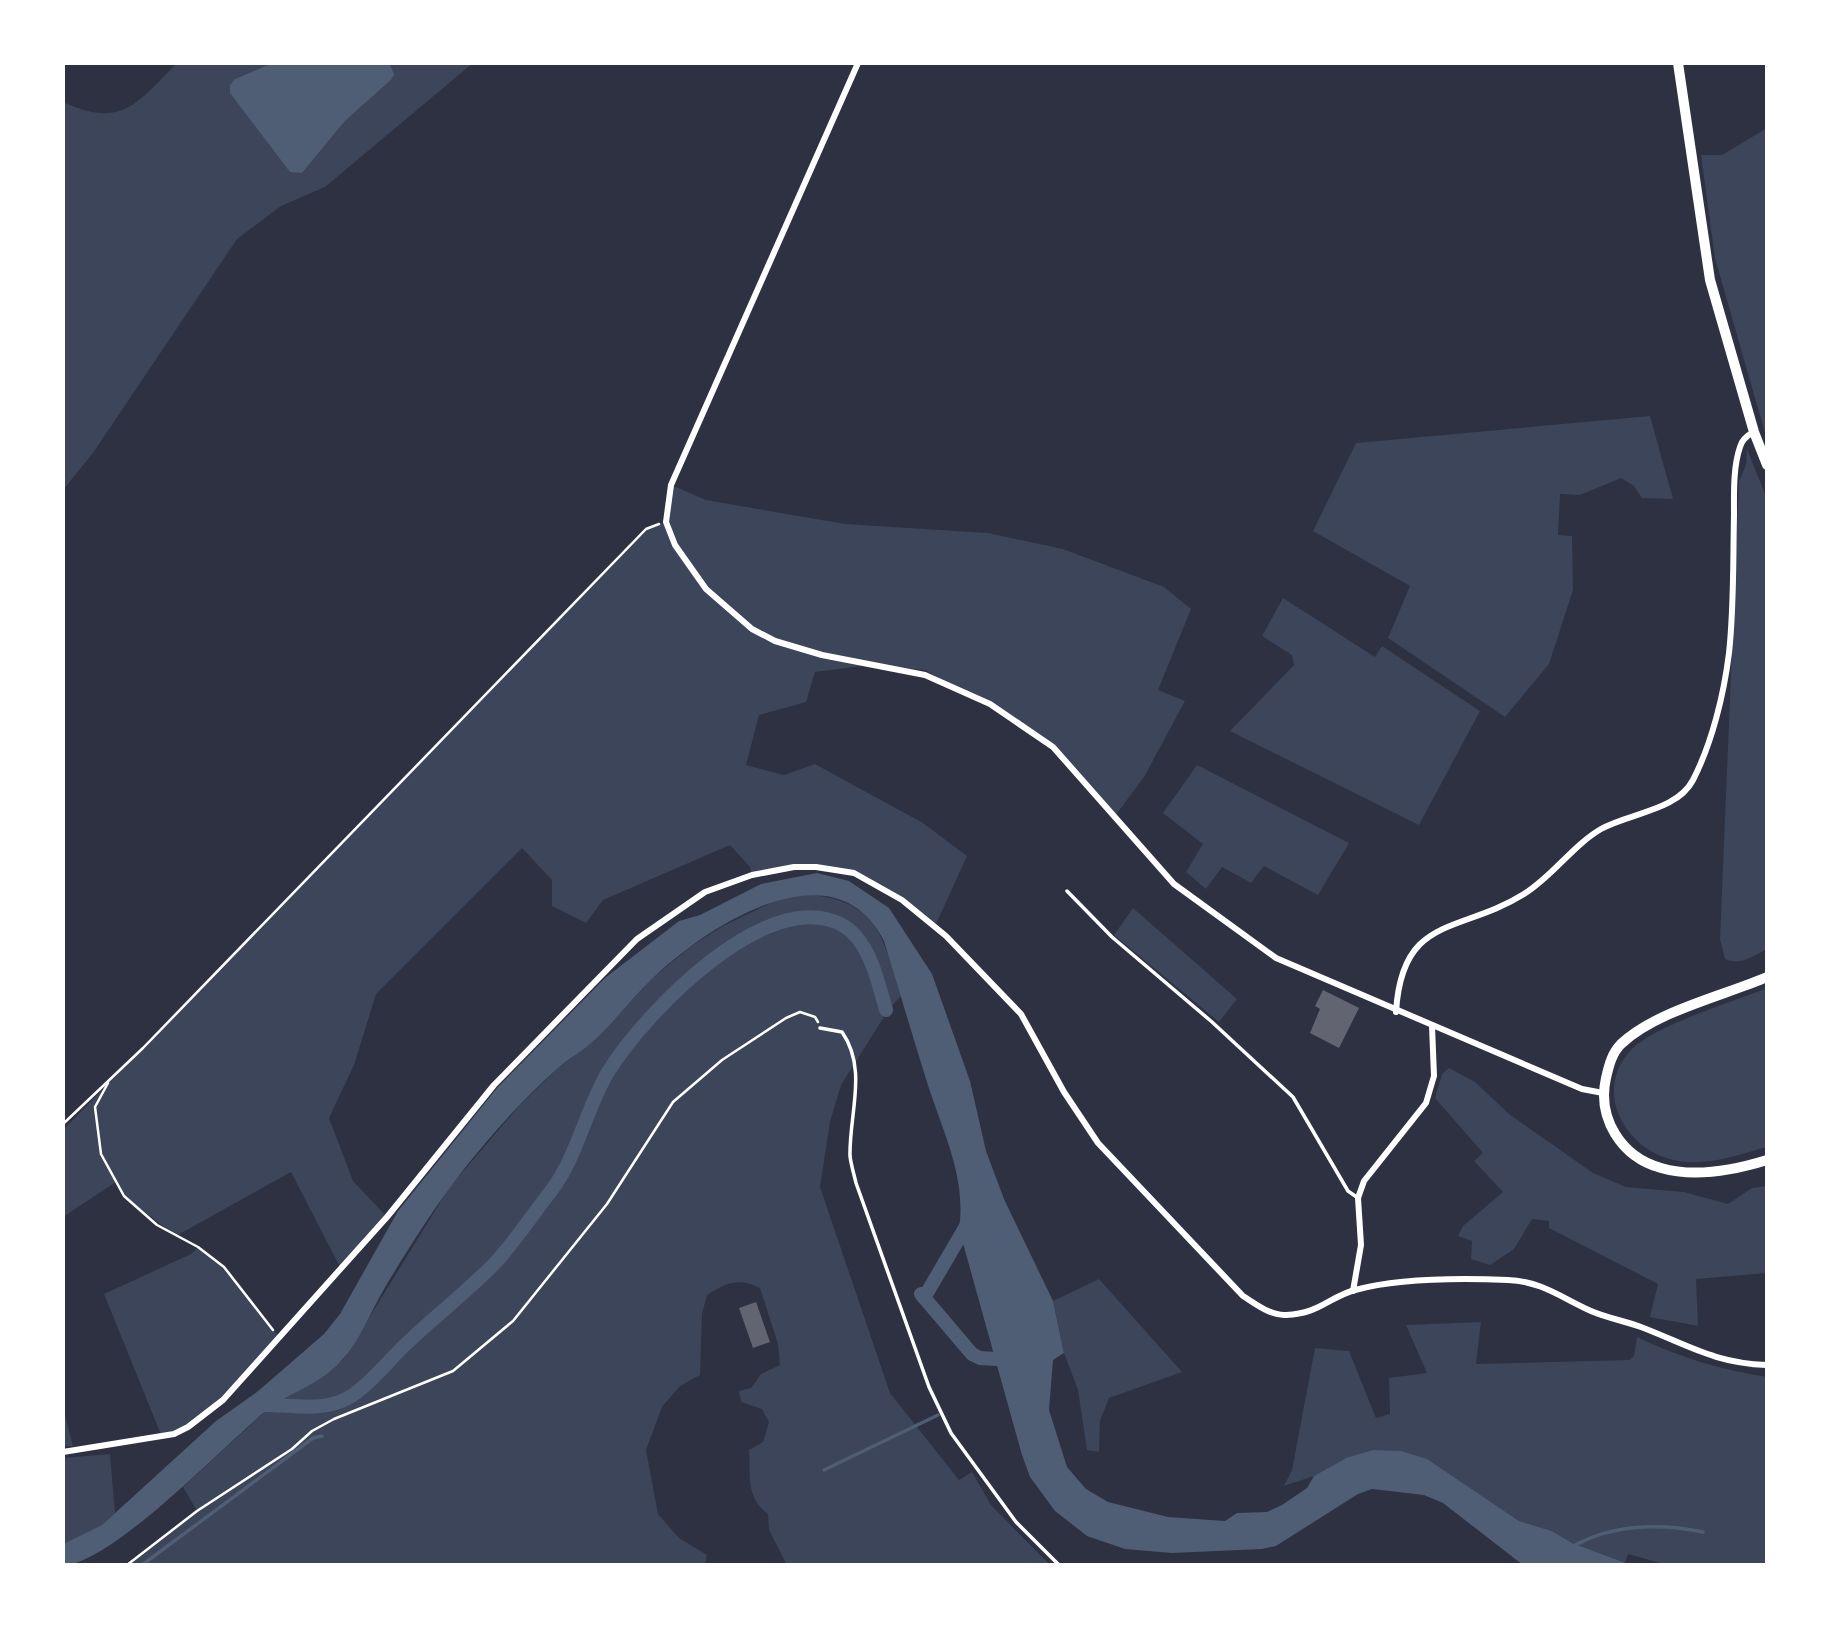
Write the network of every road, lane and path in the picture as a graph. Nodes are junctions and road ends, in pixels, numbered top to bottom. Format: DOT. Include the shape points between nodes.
graph roads {
  1 [pos="858,63"];
  2 [pos="1678,63"];
  3 [pos="1754,432"];
  4 [pos="1767,465"];
  5 [pos="666,522"];
  6 [pos="1067,891"];
  7 [pos="1767,977"];
  8 [pos="1396,1012"];
  9 [pos="1432,1026"];
  10 [pos="820,1028"];
  11 [pos="109,1081"];
  12 [pos="1602,1093"];
  13 [pos="63,1124"];
  14 [pos="1767,1160"];
  15 [pos="1358,1198"];
  16 [pos="1353,1291"];
  17 [pos="280,1338"];
  18 [pos="1767,1365"];
  19 [pos="63,1452"];
  20 [pos="127,1565"];
  21 [pos="1059,1565"];
  1 -- 5 [label="street" via="671,485"];
  2 -- 3 [label="main road" via="1710,280"];
  3 -- 4 [label="main road"];
  3 -- 8 [label="street" via="1740,446 1734,488 1727,666 1692,782 1668,802 1600,829 1519,897 1437,929 1419,943 1404,967"];
  5 -- 8 [label="street" via="675,545 699,580 752,629 822,655 925,675 990,704 1053,747 1174,884 1276,958"];
  5 -- 11 [label="path" via="646,529"];
  6 -- 15 [label="lane" via="1112,937 1293,1097 1348,1191"];
  7 -- 12 [label="main road" via="1650,1023 1620,1045 1610,1059"];
  8 -- 9 [label="street"];
  9 -- 12 [label="street" via="1582,1089"];
  9 -- 15 [label="street" via="1434,1076 1426,1103 1364,1181"];
  10 -- 20 [label="path" via="807,1013 786,1018 722,1060 673,1102 607,1204 513,1321 453,1371 312,1432"];
  10 -- 21 [label="lane" via="842,1032 852,1054 858,1081 850,1158 929,1387 951,1433 1016,1522"];
  11 -- 13 [label="path"];
  11 -- 17 [label="path" via="95,1107 101,1154 124,1196 157,1225 224,1267"];
  12 -- 14 [label="main road" via="1606,1120 1618,1139 1654,1166 1712,1172"];
  15 -- 16 [label="street" via="1361,1245"];
  16 -- 17 [label="street" via="1318,1310 1284,1316 1243,1296 1098,1143 1021,1014 946,936 902,900 854,873 794,867 752,874 705,892 637,939 494,1085 427,1171"];
  16 -- 18 [label="street" via="1460,1279 1526,1281 1709,1357"];
  17 -- 19 [label="street" via="223,1400 188,1427 162,1437"];
}
